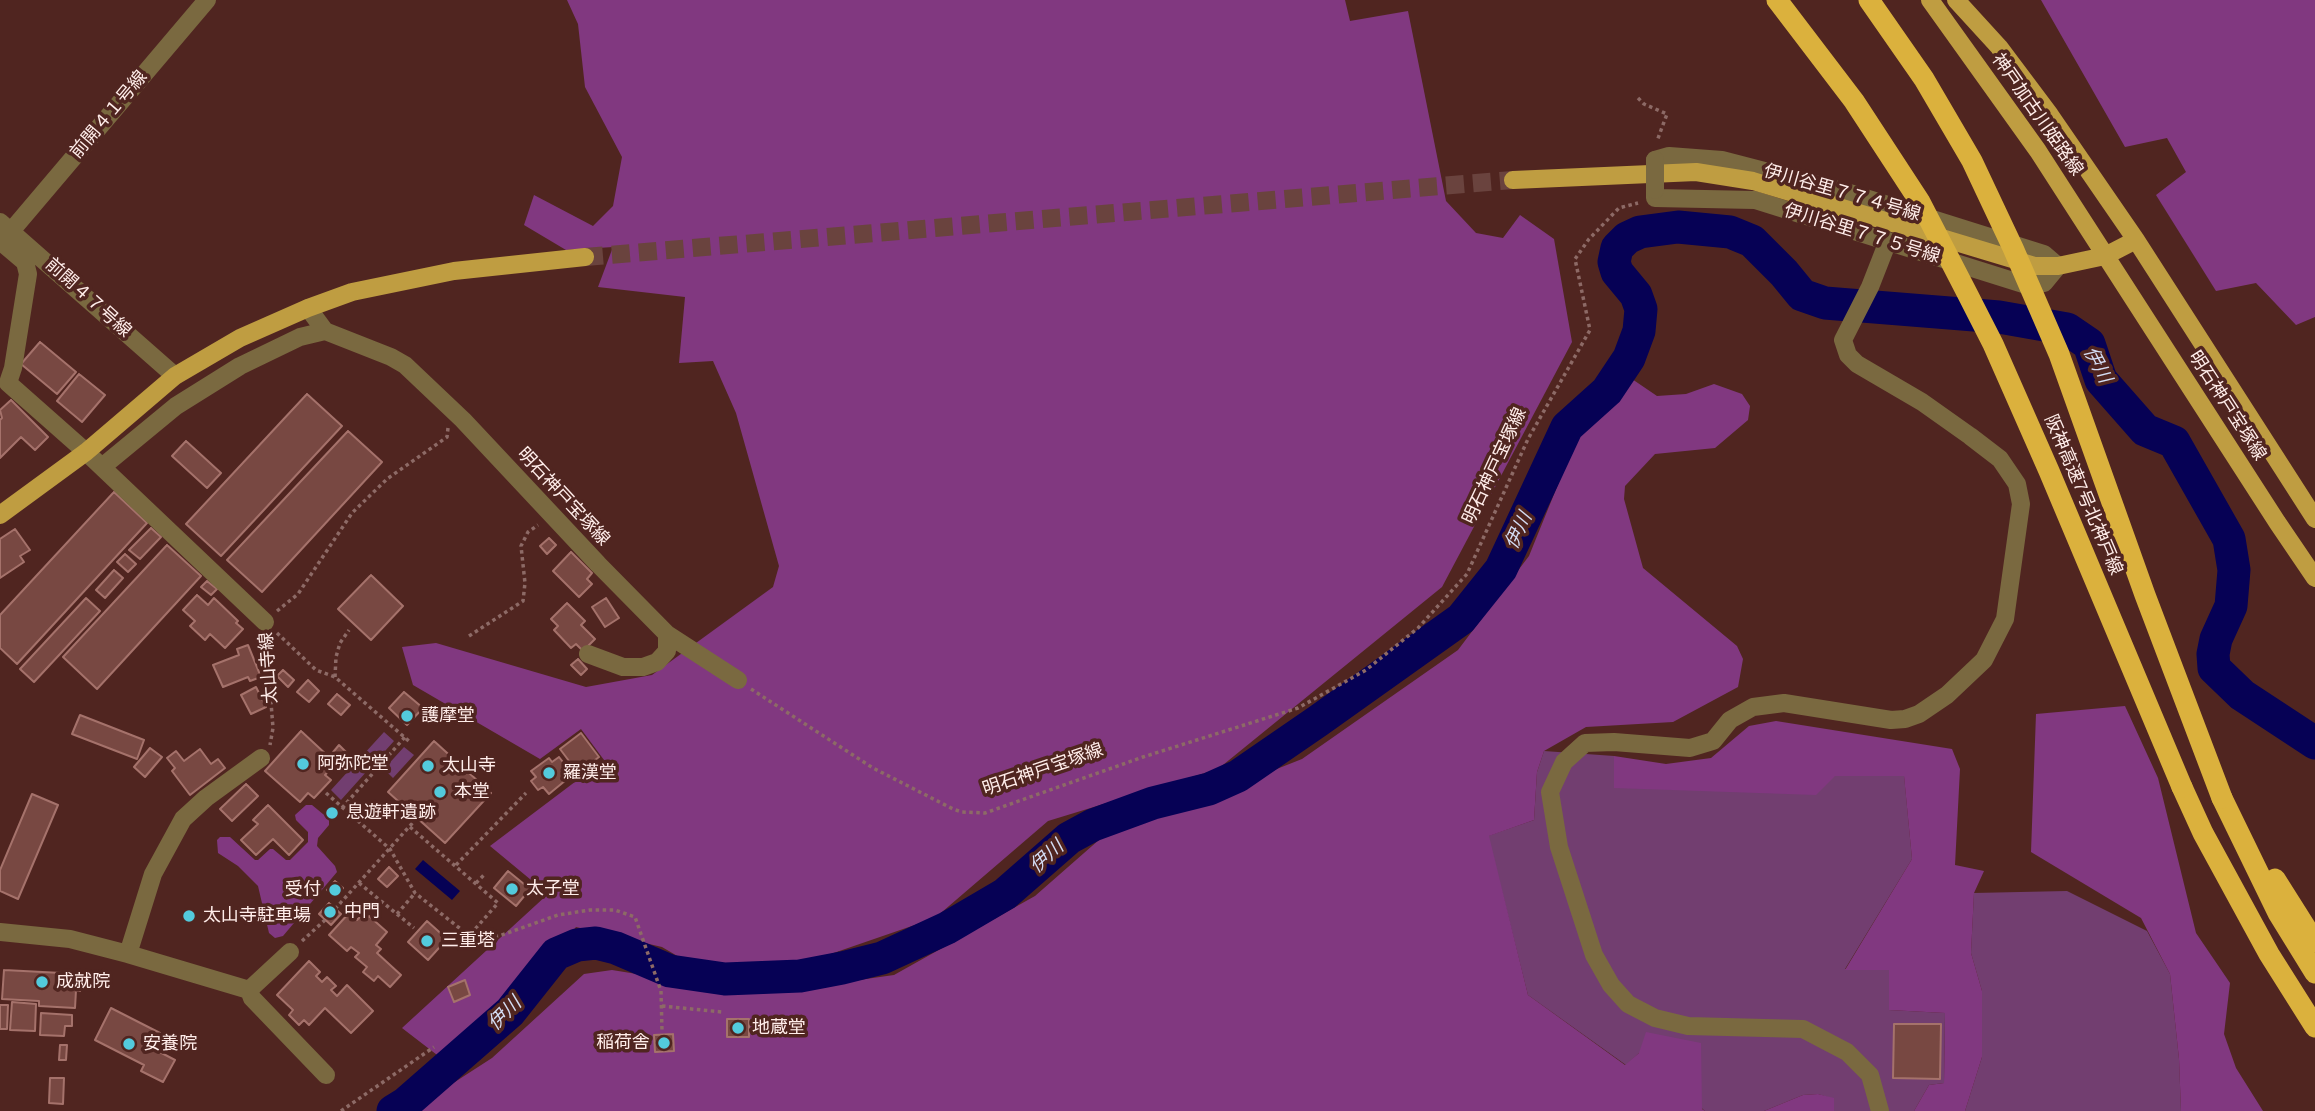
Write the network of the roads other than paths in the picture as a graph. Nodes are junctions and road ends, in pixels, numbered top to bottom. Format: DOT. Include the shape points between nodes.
graph roads {
  1 [pos="207,0"];
  2 [pos="1777,0"];
  3 [pos="1869,0"];
  4 [pos="1930,0"];
  5 [pos="1956,0"];
  6 [pos="1655,160"];
  7 [pos="1513,180"];
  8 [pos="4,231"];
  9 [pos="2136,240"];
  10 [pos="1888,241"];
  11 [pos="2105,256"];
  12 [pos="585,257"];
  13 [pos="2058,266"];
  14 [pos="308,308"];
  15 [pos="325,331"];
  16 [pos="175,376"];
  17 [pos="4,389"];
  18 [pos="86,452"];
  19 [pos="102,467"];
  20 [pos="0,515"];
  21 [pos="2315,519"];
  22 [pos="2315,578"];
  23 [pos="265,622"];
  24 [pos="667,634"];
  25 [pos="588,653"];
  26 [pos="738,680"];
  27 [pos="261,758"];
  28 [pos="2222,798"];
  29 [pos="0,932"];
  30 [pos="2315,942"];
  31 [pos="290,952"];
  32 [pos="128,954"];
  33 [pos="2269,954"];
  34 [pos="2315,973"];
  35 [pos="249,990"];
  36 [pos="2315,1027"];
  37 [pos="2315,1046"];
  38 [pos="326,1075"];
  39 [pos="1880,1111"];
  1 -- 8 [label="street, 前開４１号線"];
  2 -- 33 [label="highway, 阪神高速7号北神戸線, bridge" via="1862,112 1920,202 1968,295 2049,471 2182,787"];
  3 -- 28 [label="highway, 阪神高速7号北神戸線, bridge" via="1924,79 1972,161 2013,247 2068,378"];
  4 -- 11 [label="main road, 神戸加古川姫路線" via="2038,151"];
  5 -- 9 [label="main road, 神戸加古川姫路線" via="1999,47"];
  6 -- 10 [label="street, 伊川谷里７７５号線, bridge" via="1655,194 1755,200"];
  6 -- 13 [label="street, 伊川谷里７７４号線" via="1669,156 1722,160 1853,194 2044,254"];
  7 -- 13 [label="main road" via="1696,172 1753,181 2035,266"];
  8 -- 16 [label="street, 前開４７号線"];
  8 -- 17 [label="street, 太山寺線" via="28,274 13,368"];
  9 -- 11 [label="main road"];
  9 -- 21 [label="main road, 明石神戸宝塚線"];
  10 -- 13 [label="street, 伊川谷里７７５号線" via="2026,285 2044,283"];
  10 -- 39 [label="street" via="1843,340 1848,355 2000,460 2018,484 2021,504 2005,619 1984,660 1947,695 1905,719 1784,704 1753,707 1730,720 1713,741 1690,748 1586,743 1564,762 1550,792 1559,847 1594,955 1628,1004 1656,1018 1688,1026 1803,1029 1847,1052 1870,1075"];
  11 -- 13 [label="main road"];
  11 -- 22 [label="main road, 明石神戸宝塚線"];
  12 -- 14 [label="main road" via="454,271 352,292"];
  14 -- 15 [label="street"];
  14 -- 16 [label="main road" via="240,338"];
  15 -- 19 [label="street" via="300,337 240,366 176,406"];
  15 -- 24 [label="street, 明石神戸宝塚線" via="405,365"];
  16 -- 18 [label="main road"];
  17 -- 18 [label="street, 太山寺線"];
  18 -- 19 [label="street, 太山寺線"];
  18 -- 20 [label="main road"];
  19 -- 23 [label="street, 太山寺線"];
  24 -- 25 [label="street" via="667,651 657,662 643,667 623,667"];
  24 -- 26 [label="street, 明石神戸宝塚線"];
  27 -- 32 [label="street" via="183,819 153,874"];
  28 -- 30 [label="highway"];
  28 -- 34 [label="highway, 阪神高速7号北神戸線" via="2278,913"];
  29 -- 32 [label="street" via="70,939"];
  31 -- 35 [label="street"];
  32 -- 35 [label="street"];
  33 -- 36 [label="highway, 阪神高速7号北神戸線"];
  33 -- 37 [label="highway"];
  35 -- 38 [label="street"];
}
